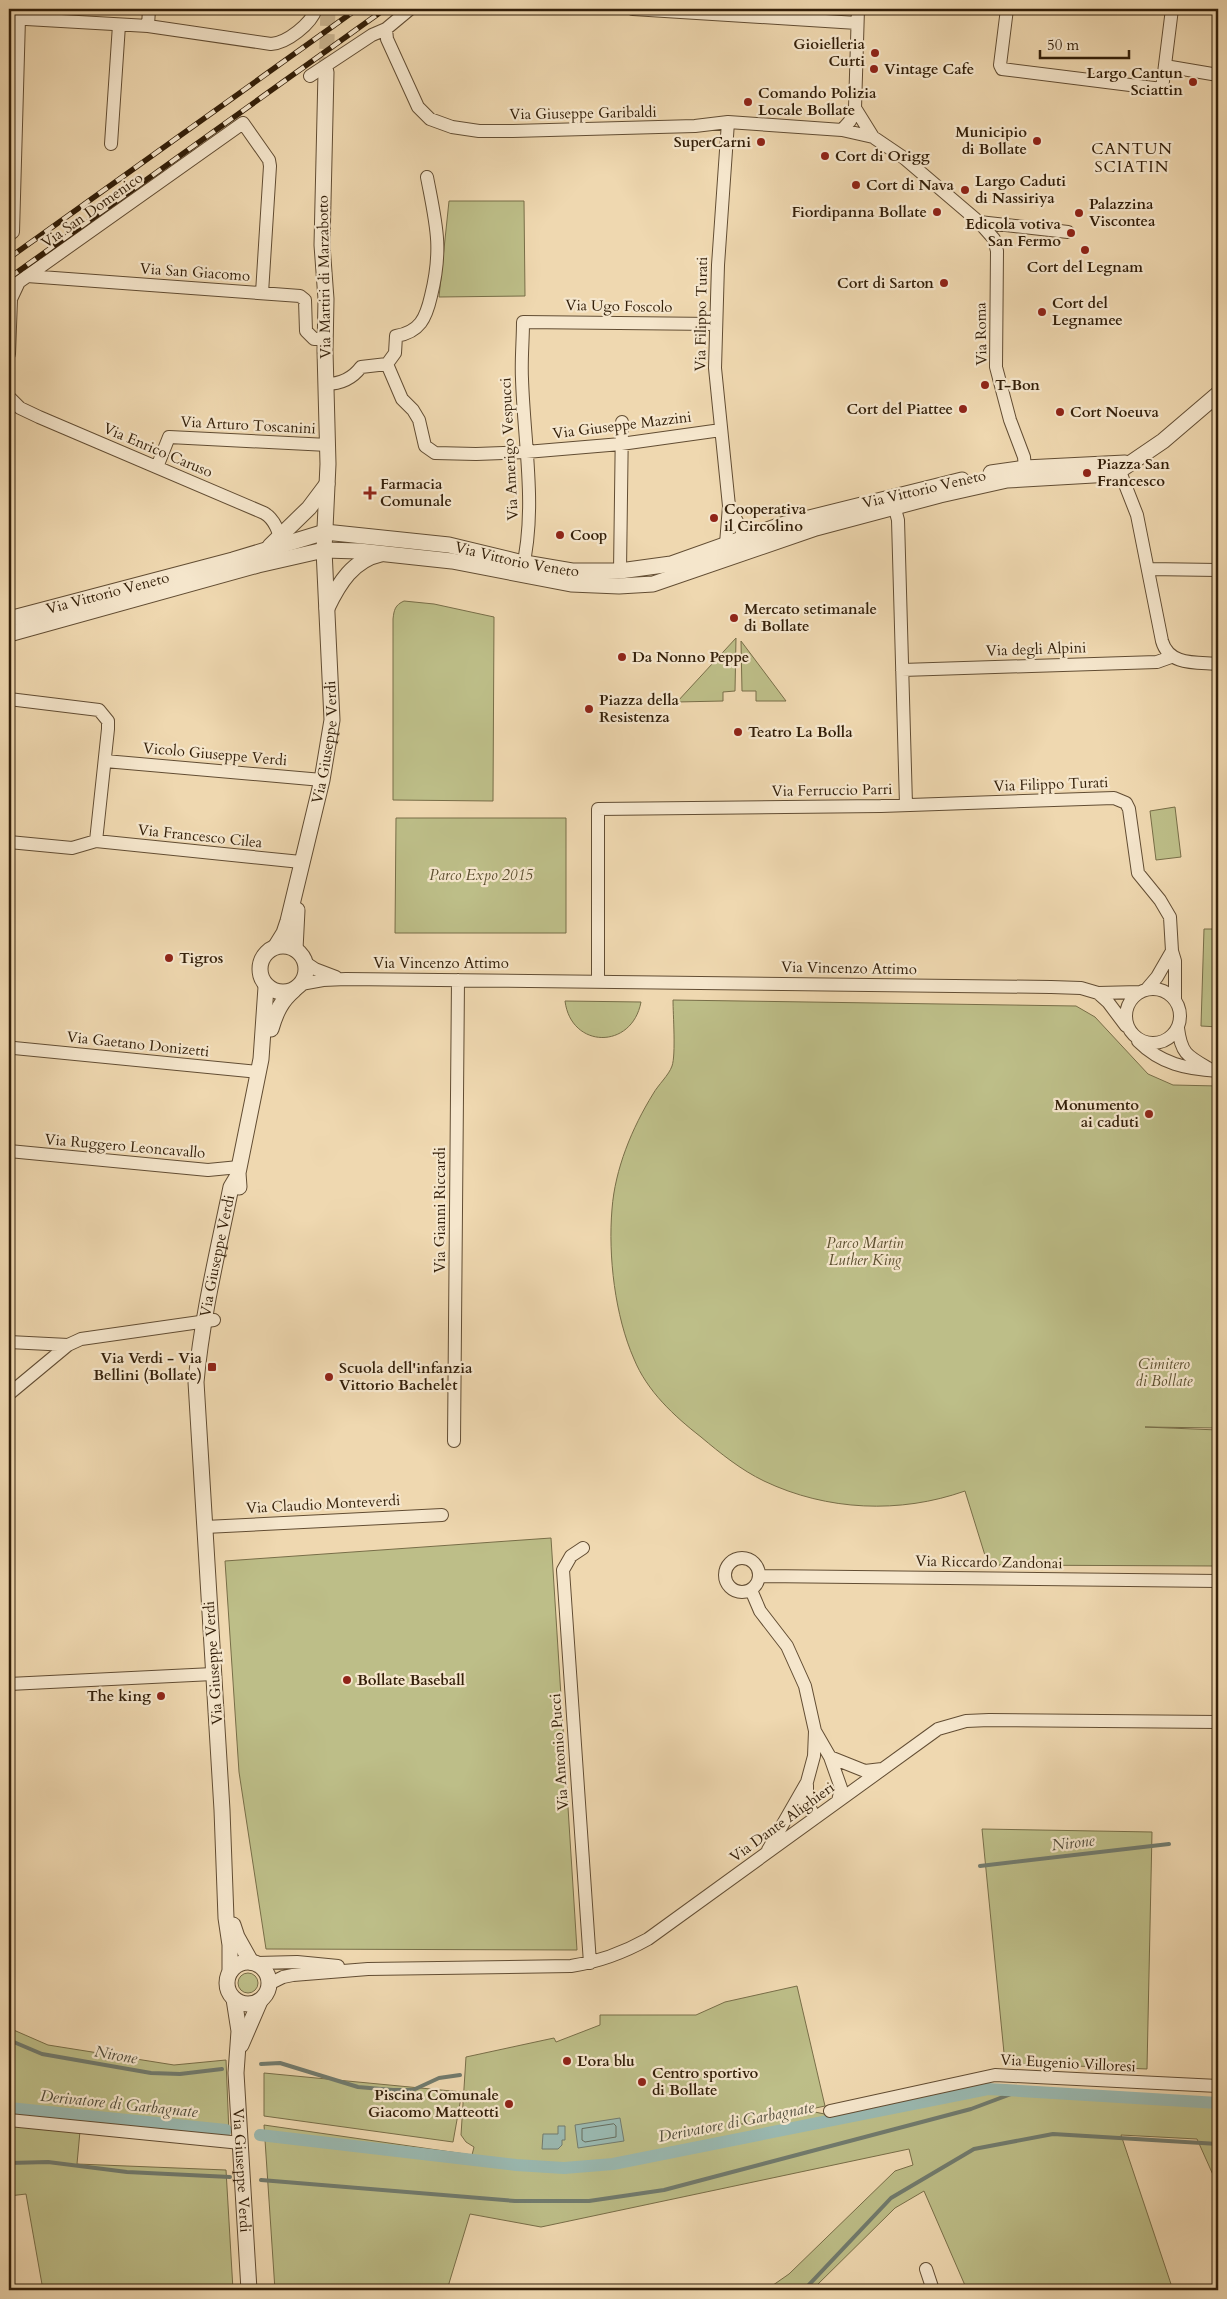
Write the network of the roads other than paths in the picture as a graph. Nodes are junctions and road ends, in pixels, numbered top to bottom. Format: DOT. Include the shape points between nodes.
graph roads {
  1 [pos="148,9"];
  2 [pos="410,9"];
  3 [pos="633,9"];
  4 [pos="858,9"];
  5 [pos="1007,9"];
  6 [pos="1172,9"];
  7 [pos="315,10"];
  8 [pos="14,18"];
  9 [pos="857,24"];
  10 [pos="119,25"];
  11 [pos="148,26"];
  12 [pos="386,28"];
  13 [pos="1165,66"];
  14 [pos="326,72"];
  15 [pos="1218,75"];
  16 [pos="310,76"];
  17 [pos="855,108"];
  18 [pos="728,122"];
  19 [pos="842,130"];
  20 [pos="873,137"];
  21 [pos="111,144"];
  22 [pos="427,177"];
  23 [pos="11,197"];
  24 [pos="979,222"];
  25 [pos="1012,226"];
  26 [pos="1068,232"];
  27 [pos="9,235"];
  28 [pos="994,239"];
  29 [pos="27,276"];
  30 [pos="262,293"];
  31 [pos="523,322"];
  32 [pos="715,324"];
  33 [pos="325,339"];
  34 [pos="9,354"];
  35 [pos="387,364"];
  36 [pos="326,384"];
  37 [pos="1218,394"];
  38 [pos="9,397"];
  39 [pos="622,422"];
  40 [pos="721,430"];
  41 [pos="621,444"];
  42 [pos="328,445"];
  43 [pos="526,452"];
  44 [pos="1122,466"];
  45 [pos="157,467"];
  46 [pos="1025,468"];
  47 [pos="1013,480"];
  48 [pos="328,483"];
  49 [pos="893,501"];
  50 [pos="729,506"];
  51 [pos="325,532"];
  52 [pos="745,537"];
  53 [pos="281,540"];
  54 [pos="726,544"];
  55 [pos="760,546"];
  56 [pos="324,550"];
  57 [pos="386,553"];
  58 [pos="522,569"];
  59 [pos="1148,569"];
  60 [pos="1218,570"];
  61 [pos="620,571"];
  62 [pos="326,611"];
  63 [pos="9,619"];
  64 [pos="9,634"];
  65 [pos="1170,657"];
  66 [pos="1218,664"];
  67 [pos="902,670"];
  68 [pos="9,699"];
  69 [pos="105,761"];
  70 [pos="322,780"];
  71 [pos="906,805"];
  72 [pos="96,841"];
  73 [pos="9,842"];
  74 [pos="300,867"];
  75 [pos="276,946"];
  76 [pos="295,949"];
  77 [pos="1172,951"];
  78 [pos="306,963"];
  79 [pos="343,979"];
  80 [pos="458,980"];
  81 [pos="598,981"];
  82 [pos="266,987"];
  83 [pos="298,987"];
  84 [pos="1143,991"];
  85 [pos="1098,993"];
  86 [pos="1175,1000"];
  87 [pos="1126,1026"];
  88 [pos="1178,1028"];
  89 [pos="1136,1039"];
  90 [pos="14,1048"];
  91 [pos="260,1065"];
  92 [pos="1215,1070"];
  93 [pos="9,1151"];
  94 [pos="238,1172"];
  95 [pos="209,1321"];
  96 [pos="9,1342"];
  97 [pos="68,1345"];
  98 [pos="9,1394"];
  99 [pos="454,1441"];
  100 [pos="442,1515"];
  101 [pos="205,1527"];
  102 [pos="583,1548"];
  103 [pos="759,1576"];
  104 [pos="1218,1581"];
  105 [pos="746,1591"];
  106 [pos="213,1674"];
  107 [pos="9,1684"];
  108 [pos="1218,1722"];
  109 [pos="815,1731"];
  110 [pos="830,1757"];
  111 [pos="882,1769"];
  112 [pos="807,1782"];
  113 [pos="838,1801"];
  114 [pos="815,1818"];
  115 [pos="763,1857"];
  116 [pos="226,1901"];
  117 [pos="254,1963"];
  118 [pos="590,1963"];
  119 [pos="368,1969"];
  120 [pos="230,1972"];
  121 [pos="269,1984"];
  122 [pos="234,1999"];
  123 [pos="260,2001"];
  124 [pos="238,2051"];
  125 [pos="1218,2086"];
  126 [pos="830,2111"];
  127 [pos="9,2120"];
  128 [pos="240,2143"];
  129 [pos="926,2269"];
  130 [pos="249,2290"];
  131 [pos="933,2290"];
  1 -- 11 [label="street"];
  2 -- 12 [label="street"];
  3 -- 9 [label="street"];
  4 -- 9 [label="street"];
  5 -- 13 [label="street" via="1001,68 1162,89"];
  6 -- 13 [label="street"];
  7 -- 11 [label="street" via="308,22 275,44"];
  8 -- 10 [label="street"];
  8 -- 23 [label="street"];
  9 -- 17 [label="street"];
  10 -- 11 [label="street"];
  10 -- 21 [label="street"];
  12 -- 16 [label="street"];
  12 -- 18 [label="street, Via Giuseppe Garibaldi" via="386,39 418,106 430,119 452,127 478,131 531,131"];
  13 -- 15 [label="street"];
  14 -- 33 [label="street, Via Martiri di Marzabotto" via="322,245 326,286"];
  17 -- 19 [label="street"];
  17 -- 20 [label="street"];
  18 -- 19 [label="street, Via Giuseppe Garibaldi"];
  18 -- 32 [label="street, Via Filippo Turati"];
  19 -- 20 [label="street, Via Giuseppe Garibaldi"];
  20 -- 24 [label="street" via="904,158"];
  22 -- 35 [label="street" via="438,231 438,269 428,312 416,330 396,336 395,353"];
  23 -- 27 [label="street" via="13,232"];
  24 -- 25 [label="street"];
  24 -- 28 [label="street"];
  25 -- 26 [label="street"];
  25 -- 28 [label="street" via="1002,230"];
  28 -- 46 [label="street, Via Roma" via="997,251 996,367"];
  29 -- 30 [label="street, Via San Giacomo"];
  29 -- 30 [label="street, Via San Domenico" via="244,123 270,166"];
  29 -- 34 [label="street, Via San Domenico" via="19,282 12,299"];
  30 -- 33 [label="street, Via San Giacomo" via="303,297 306,331 314,338"];
  31 -- 32 [label="street, Via Ugo Foscolo"];
  31 -- 43 [label="street, Via Amerigo Vespucci"];
  32 -- 40 [label="street, Via Filippo Turati"];
  33 -- 36 [label="street, Via Martiri di Marzabotto"];
  35 -- 36 [label="street" via="361,366 353,376 339,384"];
  35 -- 43 [label="street, Via Giuseppe Mazzini" via="402,399 419,420 425,446 435,453"];
  36 -- 42 [label="street, Via Martiri di Marzabotto"];
  37 -- 44 [label="street" via="1163,441"];
  38 -- 45 [label="street, Via Enrico Caruso" via="32,414"];
  39 -- 41 [label="street"];
  40 -- 41 [label="street, Via Giuseppe Mazzini"];
  40 -- 50 [label="street, Via Filippo Turati"];
  41 -- 43 [label="street, Via Giuseppe Mazzini"];
  41 -- 61 [label="street"];
  42 -- 45 [label="street, Via Arturo Toscanini" via="169,436"];
  42 -- 48 [label="street, Via Martiri di Marzabotto"];
  43 -- 58 [label="street, Via Amerigo Vespucci" via="529,524"];
  44 -- 46 [label="street"];
  44 -- 47 [label="street" via="1095,477"];
  44 -- 59 [label="street" via="1137,515"];
  45 -- 53 [label="street, Via Enrico Caruso" via="270,516"];
  46 -- 47 [label="street"];
  46 -- 49 [label="street, Via Vittorio Veneto" via="1004,470"];
  47 -- 49 [label="street, Via Vittorio Veneto"];
  48 -- 51 [label="street, Via Martiri di Marzabotto"];
  48 -- 53 [label="street"];
  49 -- 52 [label="street, Via Vittorio Veneto" via="781,525"];
  49 -- 55 [label="street, Via Vittorio Veneto"];
  49 -- 67 [label="street, Via Ferruccio Parri" via="898,520"];
  50 -- 52 [label="street, Via Filippo Turati"];
  50 -- 54 [label="street, Via Filippo Turati"];
  51 -- 53 [label="street, Via Vittorio Veneto"];
  51 -- 56 [label="street, Via Giuseppe Verdi"];
  51 -- 58 [label="street, Via Vittorio Veneto" via="449,545"];
  52 -- 54 [label="street, Via Vittorio Veneto"];
  52 -- 55 [label="street"];
  53 -- 63 [label="street, Via Vittorio Veneto" via="266,550"];
  54 -- 61 [label="street, Via Vittorio Veneto" via="671,564"];
  55 -- 58 [label="street, Via Vittorio Veneto" via="653,584 571,584"];
  56 -- 57 [label="street, Via Vittorio Veneto"];
  56 -- 62 [label="street, Via Giuseppe Verdi"];
  56 -- 64 [label="street, Via Vittorio Veneto" via="275,560"];
  57 -- 58 [label="street, Via Vittorio Veneto"];
  57 -- 62 [label="street" via="352,568"];
  58 -- 61 [label="street, Via Vittorio Veneto"];
  59 -- 60 [label="street"];
  59 -- 65 [label="street" via="1162,641"];
  62 -- 70 [label="street, Via Giuseppe Verdi" via="333,708"];
  65 -- 66 [label="street" via="1186,662"];
  65 -- 67 [label="street, Via degli Alpini" via="1157,662"];
  67 -- 71 [label="street, Via Ferruccio Parri"];
  68 -- 69 [label="street" via="99,710 108,722"];
  69 -- 70 [label="street, Vicolo Giuseppe Verdi"];
  69 -- 72 [label="street"];
  70 -- 74 [label="street, Via Giuseppe Verdi"];
  71 -- 77 [label="street, Via Filippo Turati" via="1120,799 1129,809 1138,873 1170,917"];
  71 -- 81 [label="street, Via Ferruccio Parri" via="598,809"];
  72 -- 73 [label="street, Via Francesco Cilea" via="72,848"];
  72 -- 74 [label="street, Via Francesco Cilea"];
  74 -- 75 [label="street, Via Giuseppe Verdi" via="288,921"];
  74 -- 76 [label="street, Via Giuseppe Verdi"];
  75 -- 76 [label="street" via="286,945"];
  75 -- 82 [label="street" via="263,956 260,964 261,979"];
  76 -- 78 [label="street"];
  77 -- 84 [label="street" via="1157,978"];
  77 -- 86 [label="street, Via Filippo Turati"];
  78 -- 79 [label="street, Via Vincenzo Attimo" via="315,970"];
  78 -- 83 [label="street" via="306,973"];
  79 -- 80 [label="street, Via Vincenzo Attimo"];
  79 -- 83 [label="street, Via Vincenzo Attimo"];
  80 -- 81 [label="street, Via Vincenzo Attimo"];
  80 -- 99 [label="street, Via Gianni Riccardi"];
  81 -- 85 [label="street, Via Vincenzo Attimo" via="1052,987 1081,988"];
  82 -- 83 [label="street" via="280,992"];
  82 -- 91 [label="street, Via Giuseppe Verdi"];
  83 -- 91 [label="street, Via Giuseppe Verdi" via="284,998 276,1011"];
  84 -- 85 [label="street, Via Vincenzo Attimo"];
  84 -- 86 [label="street" via="1162,990"];
  84 -- 87 [label="street" via="1129,1004"];
  85 -- 87 [label="street"];
  86 -- 88 [label="street" via="1181,1014"];
  87 -- 89 [label="street"];
  88 -- 89 [label="street" via="1166,1041 1157,1044"];
  88 -- 92 [label="street" via="1184,1052"];
  89 -- 92 [label="street" via="1151,1054 1177,1066"];
  90 -- 91 [label="street, Via Gaetano Donizetti"];
  91 -- 94 [label="street, Via Giuseppe Verdi"];
  93 -- 94 [label="street, Via Ruggero Leoncavallo"];
  94 -- 95 [label="street, Via Giuseppe Verdi" via="231,1187"];
  95 -- 97 [label="street" via="81,1339"];
  95 -- 101 [label="street, Via Giuseppe Verdi" via="196,1382"];
  96 -- 97 [label="street"];
  97 -- 98 [label="street"];
  100 -- 101 [label="street, Via Claudio Monteverdi"];
  101 -- 106 [label="street, Via Giuseppe Verdi"];
  102 -- 118 [label="street, Via Antonio Pucci" via="571,1556 563,1570"];
  103 -- 104 [label="street, Via Riccardo Zandonai"];
  103 -- 105 [label="street" via="758,1583"];
  103 -- 105 [label="street" via="752,1560 732,1561 726,1568 726,1580 730,1588"];
  105 -- 109 [label="street" via="787,1646 805,1686"];
  106 -- 107 [label="street"];
  106 -- 116 [label="street, Via Giuseppe Verdi"];
  108 -- 111 [label="street, Via Dante Alighieri" via="966,1720 938,1729"];
  109 -- 110 [label="street"];
  109 -- 112 [label="street" via="814,1756"];
  110 -- 111 [label="street" via="865,1771"];
  110 -- 113 [label="street" via="841,1788"];
  111 -- 113 [label="street, Via Dante Alighieri"];
  112 -- 114 [label="street" via="807,1802"];
  112 -- 115 [label="street"];
  113 -- 114 [label="street, Via Dante Alighieri"];
  114 -- 115 [label="street, Via Dante Alighieri"];
  115 -- 118 [label="street, Via Dante Alighieri" via="648,1940"];
  116 -- 117 [label="street, Via Giuseppe Verdi" via="237,1937"];
  116 -- 120 [label="street, Via Giuseppe Verdi"];
  117 -- 119 [label="street, Via Dante Alighieri" via="297,1962"];
  117 -- 120 [label="street" via="238,1964"];
  117 -- 121 [label="street" via="266,1971"];
  118 -- 119 [label="street, Via Dante Alighieri"];
  119 -- 121 [label="street, Via Dante Alighieri" via="293,1975"];
  120 -- 122 [label="street" via="227,1985"];
  121 -- 123 [label="street"];
  122 -- 123 [label="street" via="246,2004"];
  122 -- 124 [label="street, Via Giuseppe Verdi"];
  123 -- 124 [label="street, Via Giuseppe Verdi"];
  124 -- 128 [label="street, Via Giuseppe Verdi"];
  125 -- 126 [label="street, Via Eugenio Villoresi" via="994,2075"];
  127 -- 128 [label="street"];
  128 -- 130 [label="street, Via Giuseppe Verdi"];
  129 -- 131 [label="street"];
}
